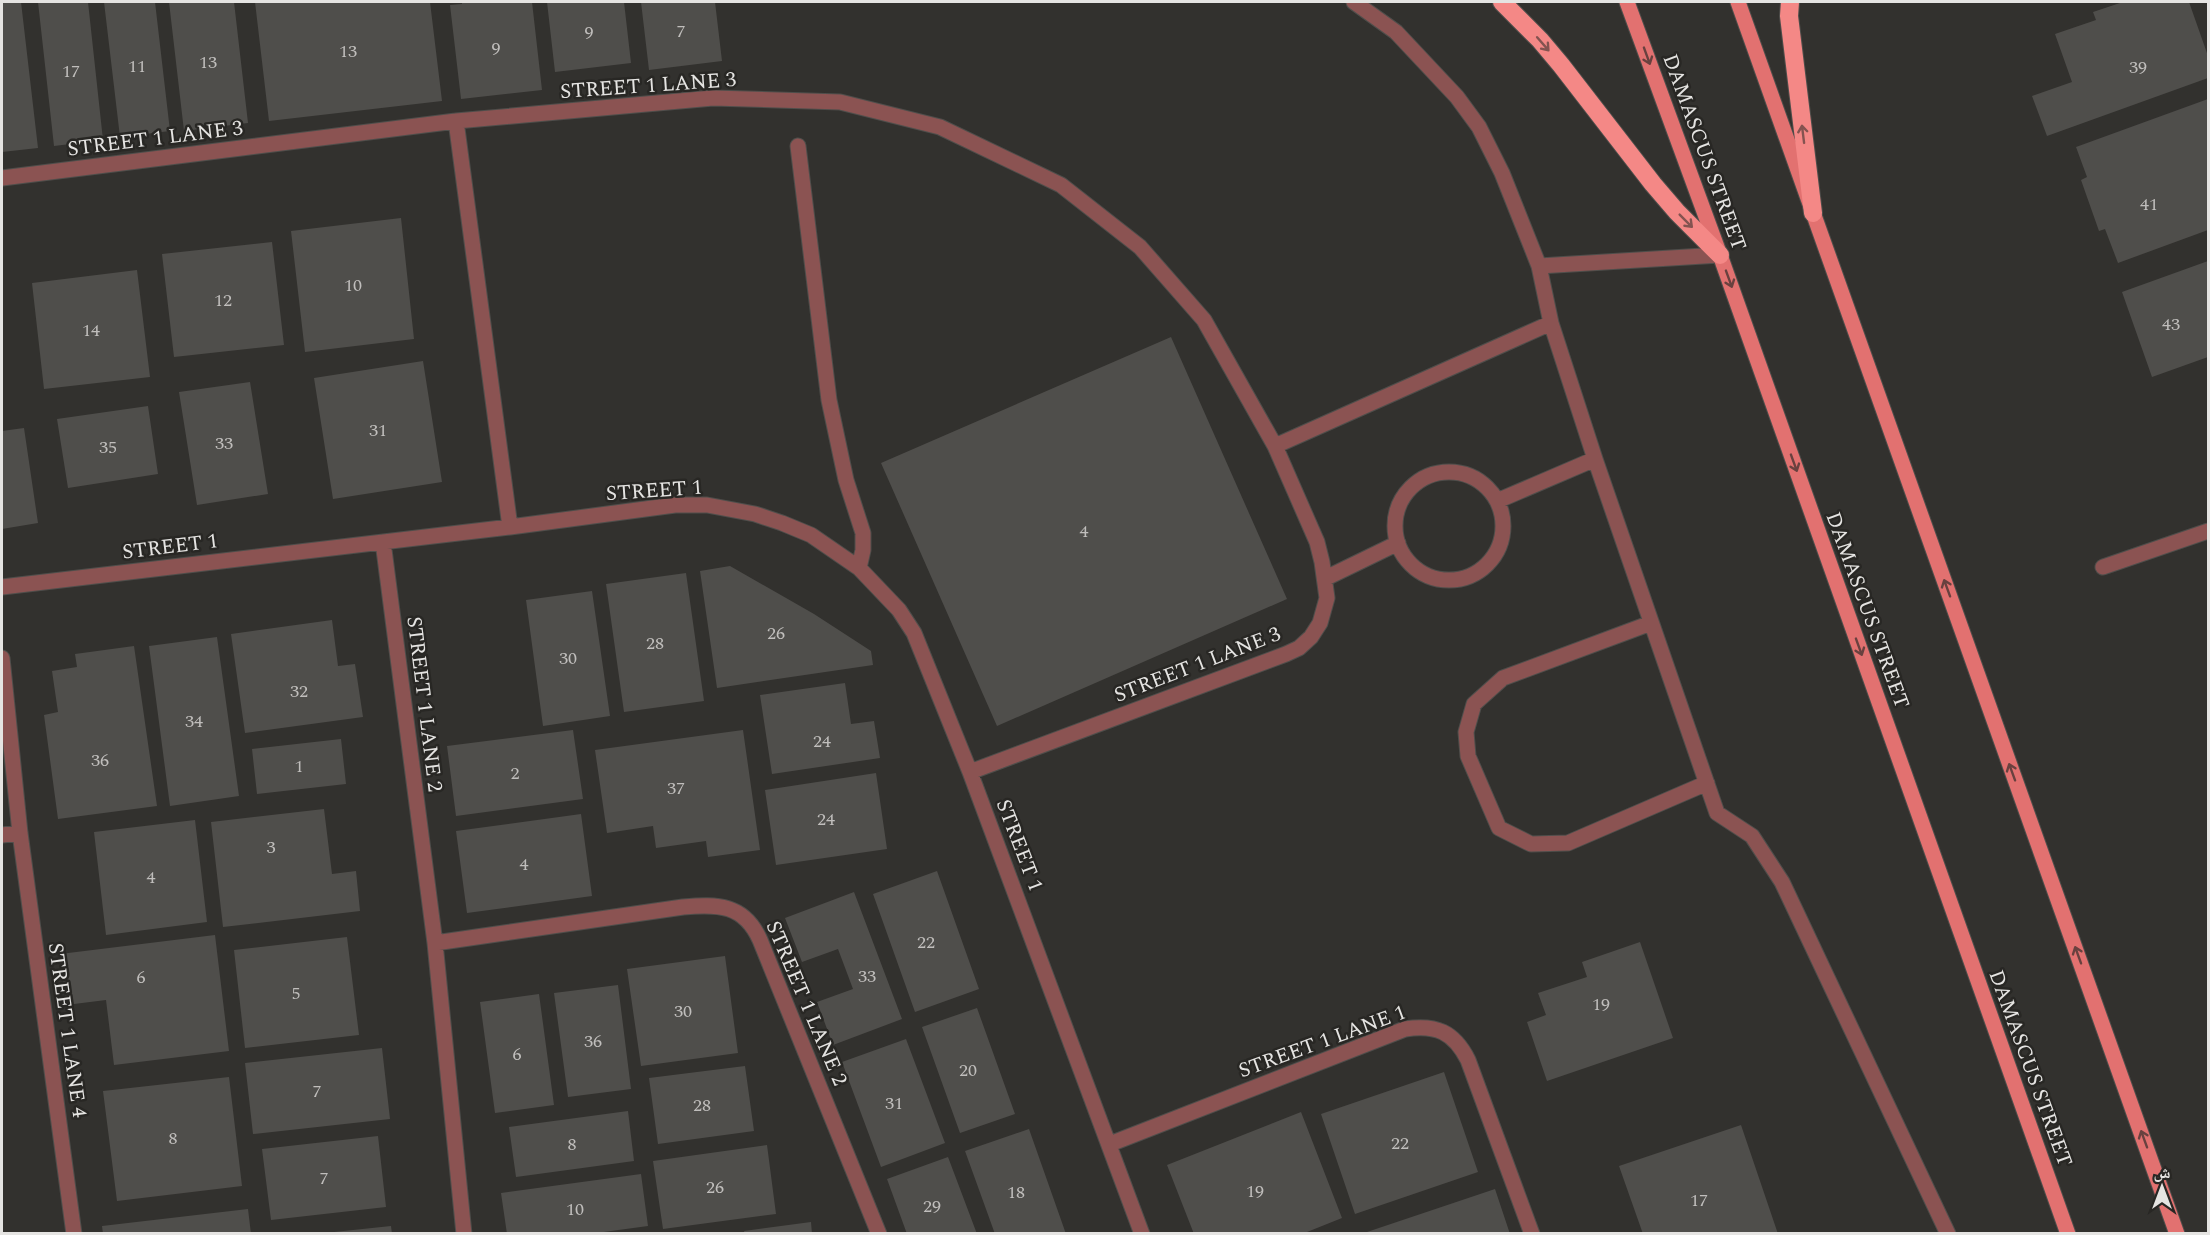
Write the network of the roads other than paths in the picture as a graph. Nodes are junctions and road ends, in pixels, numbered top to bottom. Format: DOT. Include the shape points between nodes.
graph roads {
  1 [pos="1354,2"];
  2 [pos="1502,2"];
  3 [pos="1627,2"];
  4 [pos="1738,2"];
  5 [pos="1790,2"];
  6 [pos="456,121"];
  7 [pos="798,146"];
  8 [pos="2,178"];
  9 [pos="1813,213"];
  10 [pos="1720,255"];
  11 [pos="1539,266"];
  12 [pos="1551,323"];
  13 [pos="1275,446"];
  14 [pos="1595,459"];
  15 [pos="1497,501"];
  16 [pos="510,527"];
  17 [pos="2208,531"];
  18 [pos="383,542"];
  19 [pos="1398,543"];
  20 [pos="2103,567"];
  21 [pos="859,568"];
  22 [pos="1326,578"];
  23 [pos="2,587"];
  24 [pos="1651,623"];
  25 [pos="2,658"];
  26 [pos="970,772"];
  27 [pos="1707,783"];
  28 [pos="20,833"];
  29 [pos="2,835"];
  30 [pos="435,943"];
  31 [pos="1110,1144"];
  32 [pos="74,1233"];
  33 [pos="464,1233"];
  34 [pos="879,1233"];
  35 [pos="1142,1233"];
  36 [pos="1532,1233"];
  37 [pos="1948,1233"];
  38 [pos="2067,1233"];
  39 [pos="2177,1233"];
  1 -- 11 [label="street" via="1396,32 1458,97 1479,127 1502,173"];
  2 -- 10 [label="highway, one-way" via="1554,57 1677,212"];
  3 -- 10 [label="main road, DAMASCUS STREET, one-way"];
  4 -- 9 [label="main road"];
  9 -- 5 [label="highway, one-way"];
  6 -- 8 [label="street, STREET 1 LANE 3"];
  6 -- 13 [label="street, STREET 1 LANE 3" via="713,98 840,102 940,127 1061,186 1140,247 1204,320"];
  6 -- 16 [label="street"];
  7 -- 21 [label="street" via="829,400 846,480 863,533"];
  39 -- 9 [label="main road, one-way"];
  10 -- 11 [label="street"];
  10 -- 38 [label="main road, DAMASCUS STREET, one-way"];
  11 -- 12 [label="street"];
  12 -- 13 [label="street"];
  12 -- 14 [label="street"];
  13 -- 22 [label="street, STREET 1 LANE 3" via="1317,542"];
  14 -- 15 [label="street"];
  14 -- 24 [label="street"];
  15 -- 19 [label="street" via="1475,478 1459,472 1428,476 1403,497 1395,527"];
  15 -- 19 [label="street" via="1503,532 1498,547 1490,561 1462,578 1431,576 1416,569"];
  16 -- 18 [label="street, STREET 1"];
  16 -- 21 [label="street, STREET 1" via="658,506 707,506 782,523 811,536"];
  17 -- 20 [label="street"];
  18 -- 23 [label="street, STREET 1"];
  18 -- 30 [label="street, STREET 1 LANE 2"];
  19 -- 22 [label="street"];
  21 -- 26 [label="street, STREET 1" via="899,610 914,633"];
  22 -- 26 [label="street, STREET 1 LANE 3" via="1327,598 1320,623 1311,637 1286,654"];
  24 -- 27 [label="street"];
  24 -- 27 [label="street" via="1503,678 1474,704 1466,732 1468,756 1499,828 1531,844 1568,843"];
  25 -- 28 [label="street, STREET 1 LANE 4"];
  26 -- 31 [label="street, STREET 1"];
  27 -- 37 [label="street" via="1717,813 1752,836 1782,882"];
  28 -- 29 [label="street"];
  28 -- 32 [label="street, STREET 1 LANE 4"];
  30 -- 33 [label="street, STREET 1 LANE 2"];
  30 -- 34 [label="street, STREET 1 LANE 2" via="683,907 722,907 741,914 760,940"];
  31 -- 35 [label="street, STREET 1"];
  31 -- 36 [label="street, STREET 1 LANE 1" via="1405,1029 1436,1029 1461,1046 1468,1060"];
}
